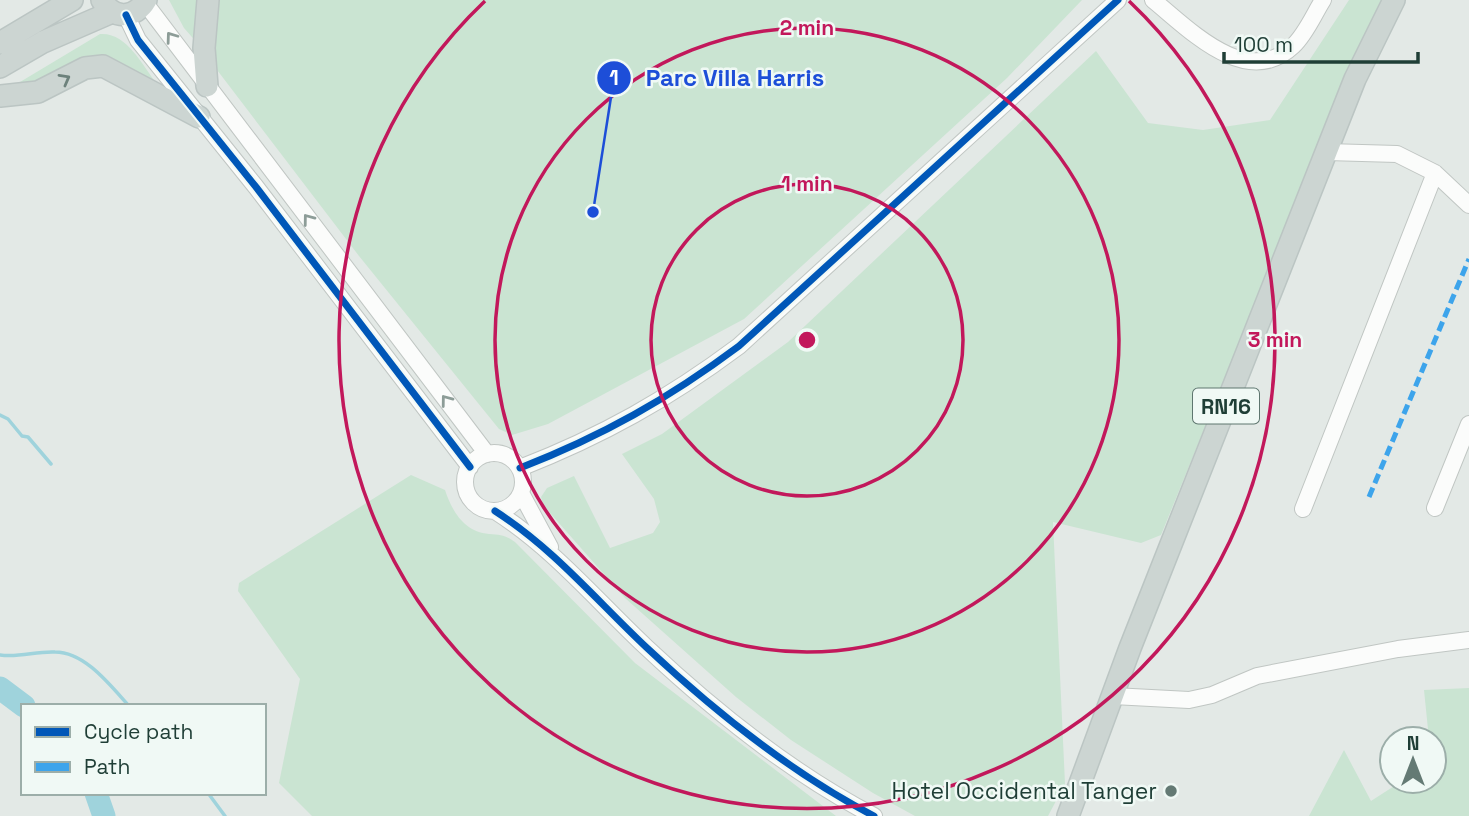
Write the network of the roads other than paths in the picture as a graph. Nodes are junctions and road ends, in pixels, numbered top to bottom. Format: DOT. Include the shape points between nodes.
graph roads {
  1 [pos="72,0"];
  2 [pos="208,0"];
  3 [pos="1118,0"];
  4 [pos="1153,0"];
  5 [pos="1323,0"];
  6 [pos="1394,0"];
  7 [pos="145,1"];
  8 [pos="114,9"];
  9 [pos="0,43"];
  10 [pos="0,66"];
  11 [pos="207,86"];
  12 [pos="0,96"];
  13 [pos="199,117"];
  14 [pos="1327,152"];
  15 [pos="1435,173"];
  16 [pos="1469,205"];
  17 [pos="1469,424"];
  18 [pos="487,454"];
  19 [pos="470,467"];
  20 [pos="520,468"];
  21 [pos="522,493"];
  22 [pos="1435,508"];
  23 [pos="1303,509"];
  24 [pos="495,511"];
  25 [pos="555,555"];
  26 [pos="1469,640"];
  27 [pos="1113,696"];
  28 [pos="874,816"];
  29 [pos="1068,816"];
  1 -- 9 [label="main road"];
  2 -- 11 [label="main road"];
  3 -- 20 [label="street" via="738,346 635,417"];
  4 -- 5 [label="street" via="1224,55 1257,60 1275,58 1294,45"];
  6 -- 14 [label="main road, RN16" via="1355,79"];
  7 -- 8 [label="main road" via="139,10"];
  11 -- 7 [label="street, one-way"];
  8 -- 10 [label="main road"];
  8 -- 13 [label="street"];
  18 -- 11 [label="street, one-way"];
  12 -- 13 [label="main road, one-way" via="38,92 85,68 103,66"];
  13 -- 19 [label="street"];
  14 -- 15 [label="street" via="1397,154"];
  14 -- 27 [label="main road, RN16"];
  15 -- 16 [label="street"];
  15 -- 23 [label="street"];
  17 -- 22 [label="street"];
  18 -- 19 [label="street"];
  18 -- 20 [label="street" via="507,456"];
  19 -- 24 [label="street" via="467,493 476,505"];
  20 -- 21 [label="street"];
  21 -- 24 [label="street" via="508,508"];
  21 -- 25 [label="street"];
  24 -- 25 [label="street"];
  25 -- 28 [label="street" via="697,692 803,772"];
  26 -- 27 [label="street" via="1256,676 1189,700"];
  27 -- 29 [label="main road, RN16"];
}
